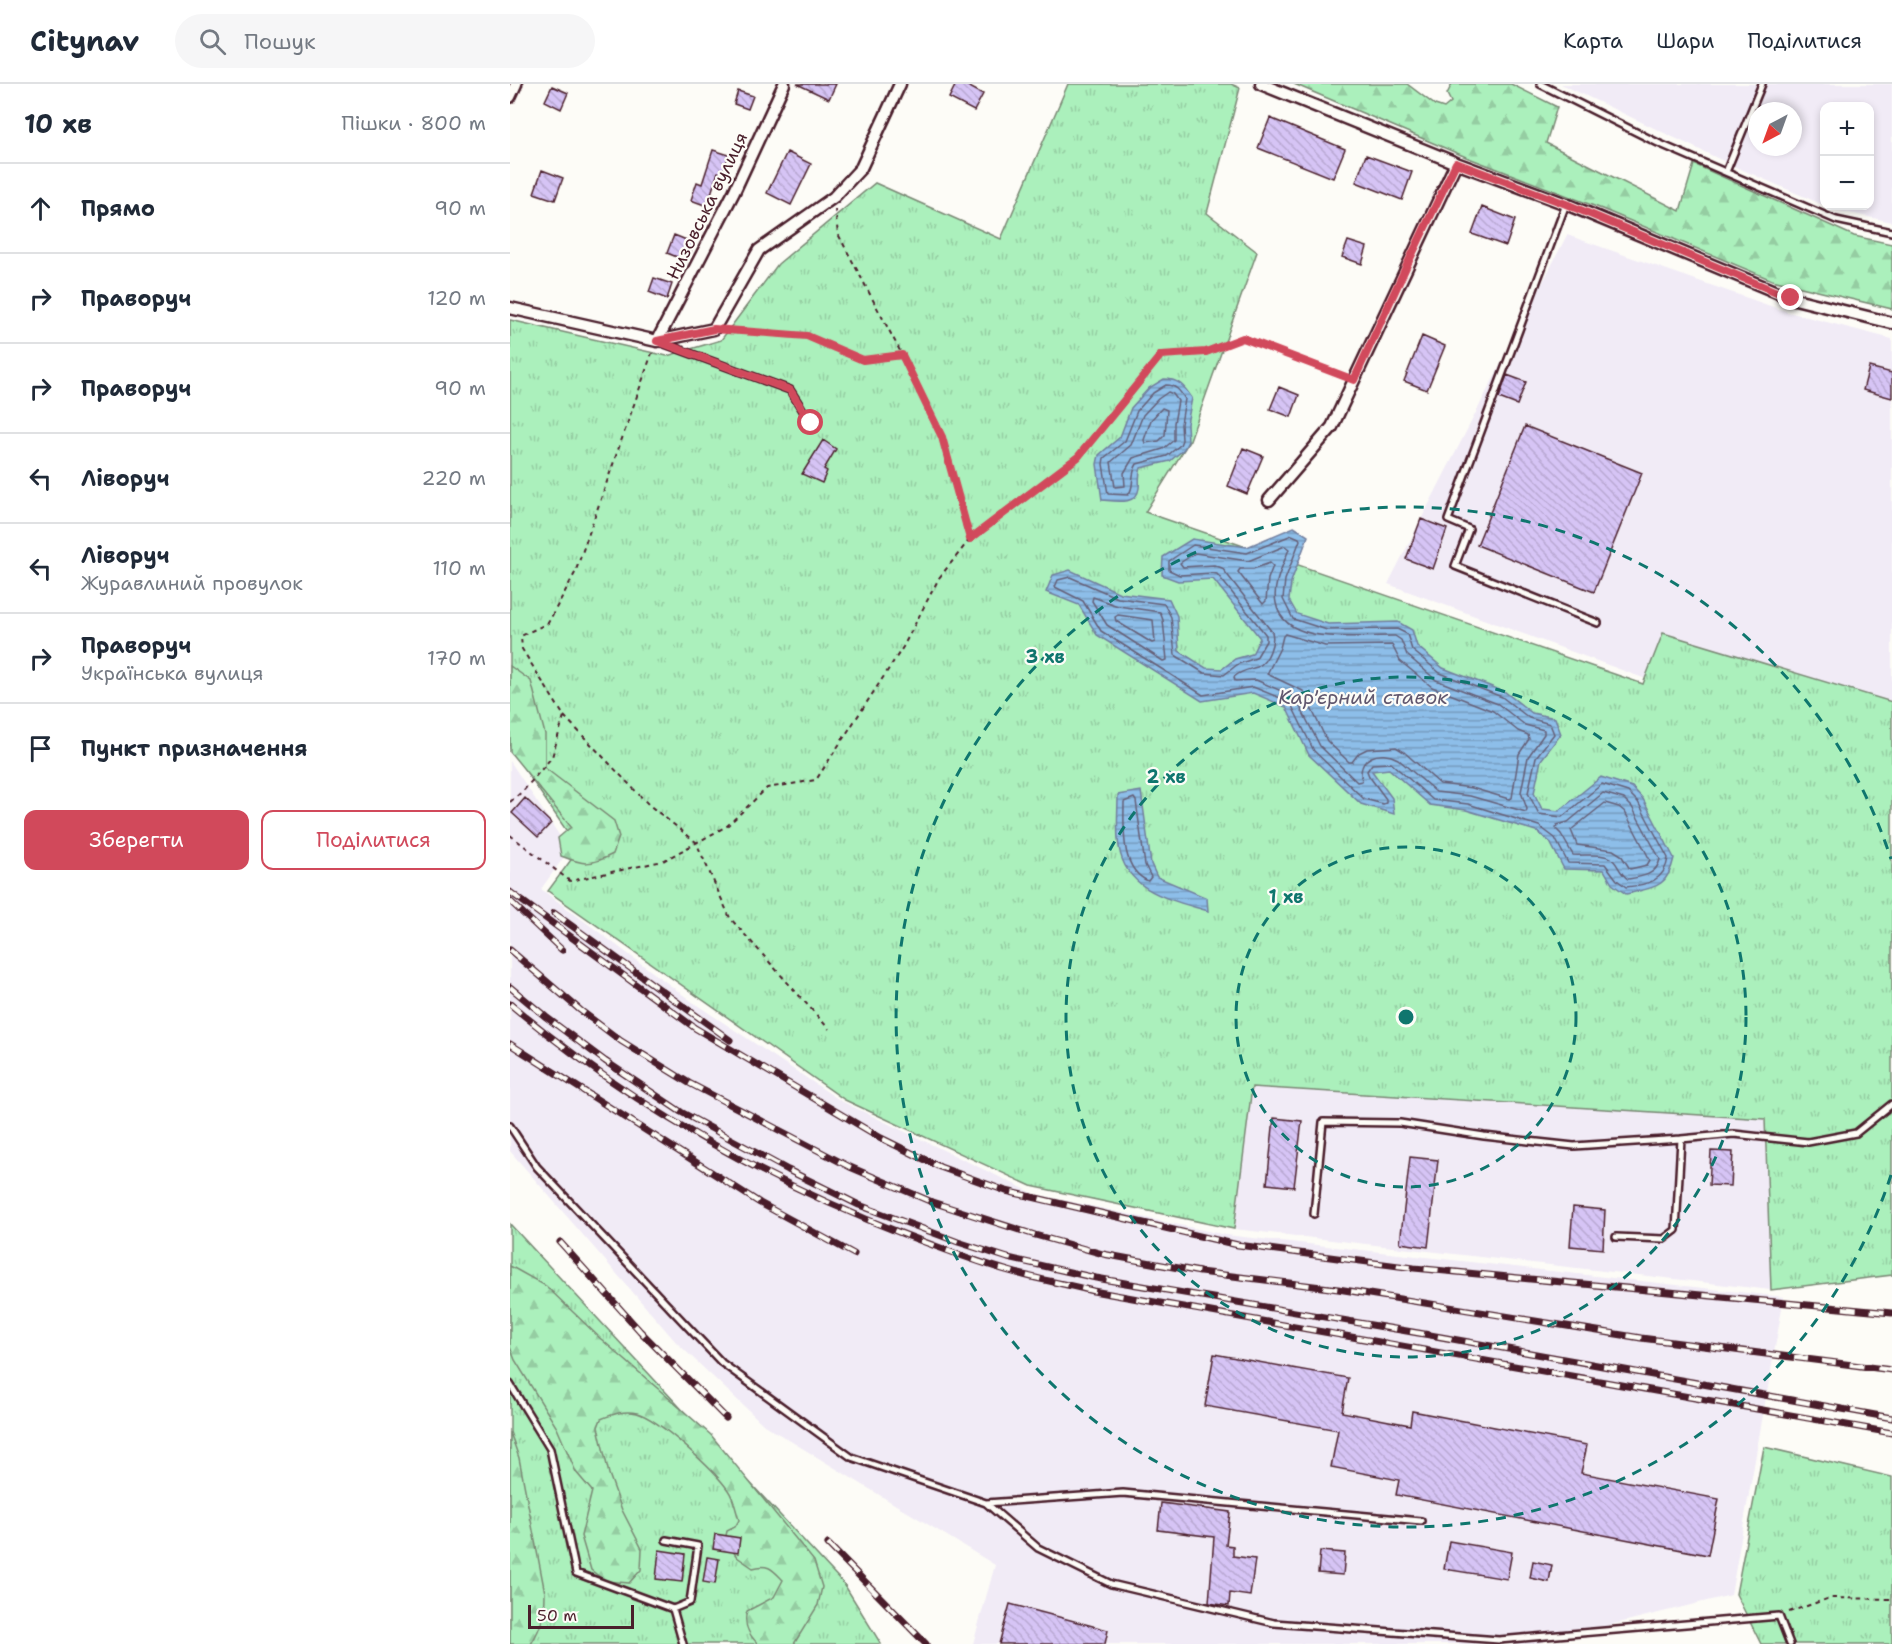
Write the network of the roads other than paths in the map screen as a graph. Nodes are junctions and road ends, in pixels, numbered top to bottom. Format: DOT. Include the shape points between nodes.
graph roads {
  1 [pos="784,84"];
  2 [pos="900,84"];
  3 [pos="1261,84"];
  4 [pos="1540,84"];
  5 [pos="1762,84"];
  6 [pos="1456,163"];
  7 [pos="1726,172"];
  8 [pos="1566,204"];
  9 [pos="1892,232"];
  10 [pos="510,308"];
  11 [pos="1892,323"];
  12 [pos="657,341"];
  13 [pos="811,423"];
  14 [pos="1269,500"];
  15 [pos="1598,623"];
  16 [pos="1892,1104"];
  17 [pos="510,1126"];
  18 [pos="1681,1139"];
  19 [pos="1314,1214"];
  20 [pos="1616,1237"];
  21 [pos="510,1384"];
  22 [pos="986,1503"];
  23 [pos="1421,1521"];
  24 [pos="666,1540"];
  25 [pos="673,1609"];
  26 [pos="683,1644"];
  27 [pos="1790,1644"];
  1 -- 12 [label="street, Низовська вулиця" via="734,192"];
  2 -- 12 [label="street" via="861,168 834,196 759,250 714,329"];
  3 -- 6 [label="street"];
  4 -- 7 [label="lane"];
  5 -- 7 [label="lane"];
  6 -- 8 [label="street"];
  6 -- 14 [label="street" via="1332,427"];
  7 -- 9 [label="lane" via="1836,220"];
  8 -- 11 [label="street" via="1791,298"];
  8 -- 15 [label="lane" via="1448,520 1469,529 1455,566"];
  10 -- 12 [label="street"];
  12 -- 13 [label="lane" via="790,390"];
  16 -- 18 [label="lane" via="1856,1133 1808,1142 1734,1134"];
  17 -- 22 [label="lane" via="537,1167 722,1363 851,1457"];
  18 -- 19 [label="lane" via="1574,1146 1400,1123 1323,1122"];
  18 -- 20 [label="lane" via="1676,1230 1665,1239"];
  21 -- 25 [label="lane" via="549,1449 576,1573"];
  22 -- 23 [label="lane" via="1123,1493"];
  22 -- 27 [label="lane" via="1038,1548 1111,1584 1274,1623 1499,1640 1779,1616"];
  24 -- 25 [label="lane" via="699,1546 690,1602"];
  25 -- 26 [label="lane"];
}
